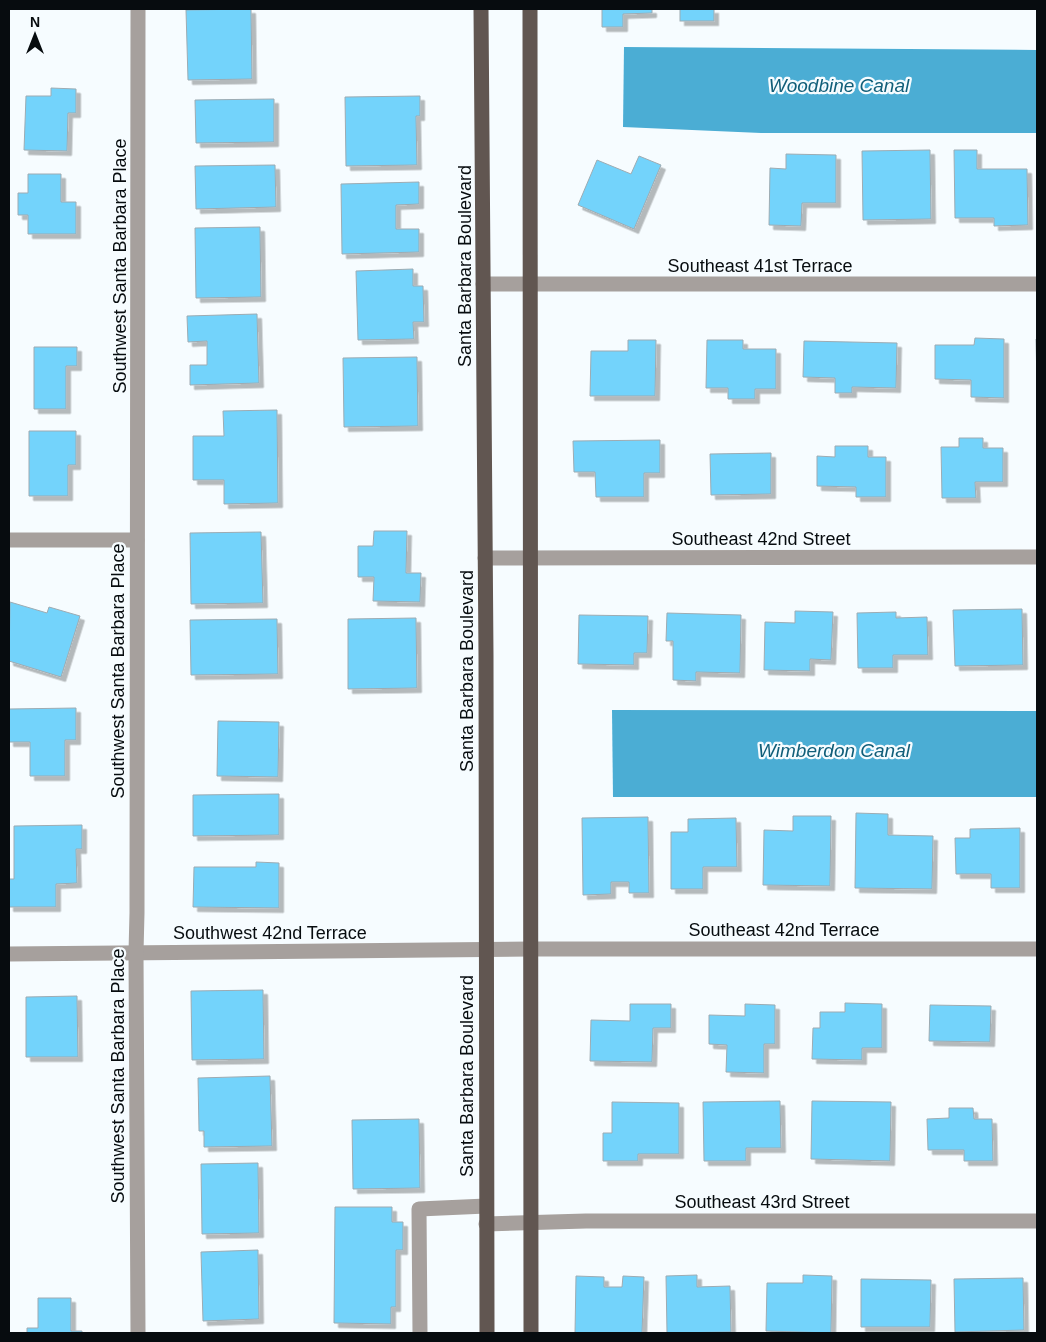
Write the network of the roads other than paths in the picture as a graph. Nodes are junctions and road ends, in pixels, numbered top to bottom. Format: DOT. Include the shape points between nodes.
graph roads {
  1 [pos="138,9"];
  2 [pos="482,9"];
  3 [pos="530,9"];
  4 [pos="484,284"];
  5 [pos="530,284"];
  6 [pos="1037,284"];
  7 [pos="9,540"];
  8 [pos="137,540"];
  9 [pos="1037,557"];
  10 [pos="485,558"];
  11 [pos="530,558"];
  12 [pos="531,949"];
  13 [pos="1037,949"];
  14 [pos="486,950"];
  15 [pos="136,952"];
  16 [pos="9,954"];
  17 [pos="486,1206"];
  18 [pos="1037,1221"];
  19 [pos="530,1222"];
  20 [pos="486,1224"];
  21 [pos="138,1333"];
  22 [pos="420,1333"];
  23 [pos="487,1333"];
  24 [pos="531,1333"];
  1 -- 8 [label="street, Southwest Santa Barbara Place"];
  2 -- 4 [label="main road, Santa Barbara Boulevard"];
  3 -- 5 [label="main road"];
  4 -- 5 [label="street, Southeast 41st Terrace"];
  4 -- 10 [label="main road, Santa Barbara Boulevard"];
  5 -- 6 [label="street, Southeast 41st Terrace"];
  5 -- 11 [label="main road"];
  7 -- 8 [label="street"];
  8 -- 15 [label="street, Southwest Santa Barbara Place"];
  9 -- 11 [label="street, Southeast 42nd Street"];
  10 -- 11 [label="street, Southeast 42nd Street"];
  10 -- 14 [label="main road, Santa Barbara Boulevard"];
  11 -- 12 [label="main road"];
  12 -- 13 [label="street, Southeast 42nd Terrace"];
  12 -- 14 [label="street, Southwest 42nd Terrace"];
  12 -- 19 [label="main road"];
  14 -- 15 [label="street, Southwest 42nd Terrace"];
  14 -- 17 [label="main road, Santa Barbara Boulevard"];
  15 -- 16 [label="street, Southwest 42nd Terrace"];
  15 -- 21 [label="street, Southwest Santa Barbara Place"];
  17 -- 20 [label="main road, Santa Barbara Boulevard"];
  17 -- 22 [label="street" via="419,1208"];
  18 -- 19 [label="street, Southeast 43rd Street"];
  19 -- 20 [label="street, Southeast 43rd Street"];
  19 -- 24 [label="main road"];
  20 -- 23 [label="main road, Santa Barbara Boulevard"];
}
